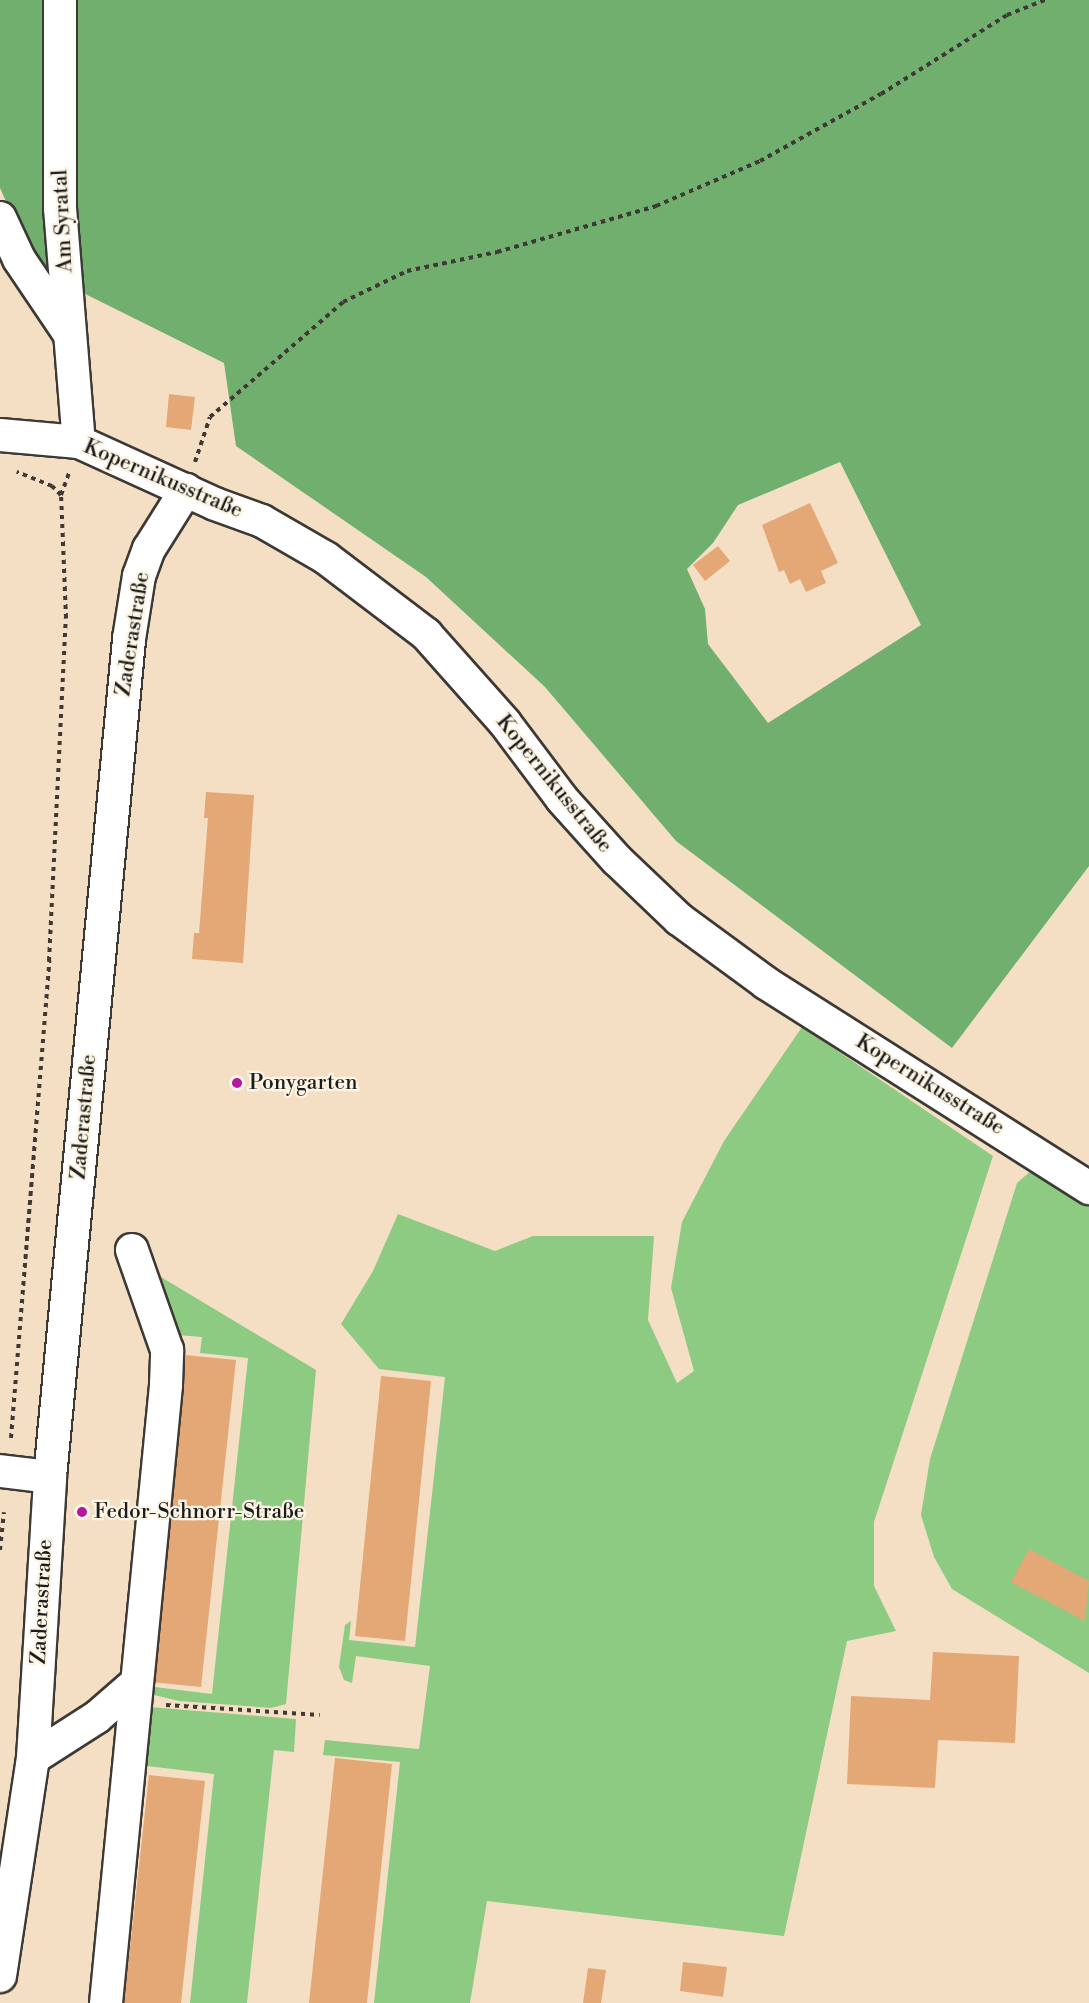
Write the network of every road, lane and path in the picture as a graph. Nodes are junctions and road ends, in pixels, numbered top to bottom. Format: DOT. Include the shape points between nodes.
graph roads {
  1 [pos="60,0"];
  2 [pos="1045,0"];
  3 [pos="0,218"];
  4 [pos="70,334"];
  5 [pos="0,435"];
  6 [pos="79,441"];
  7 [pos="8,470"];
  8 [pos="186,490"];
  9 [pos="1089,1188"];
  10 [pos="132,1250"];
  11 [pos="11,1437"];
  12 [pos="0,1471"];
  13 [pos="50,1477"];
  14 [pos="4,1512"];
  15 [pos="0,1550"];
  16 [pos="133,1694"];
  17 [pos="321,1715"];
  18 [pos="33,1758"];
  19 [pos="0,1976"];
  20 [pos="106,2003"];
  1 -- 4 [label="street, Am Syratal" via="60,208"];
  2 -- 8 [label="path" via="1007,15 880,94 729,174 656,206 497,252 407,271 343,302 210,417"];
  3 -- 4 [label="street" via="19,259"];
  4 -- 6 [label="street, Am Syratal"];
  5 -- 6 [label="street, Kopernikusstraße"];
  6 -- 8 [label="street, Kopernikusstraße"];
  7 -- 11 [label="path" via="52,486 61,495 66,618 50,961"];
  8 -- 9 [label="street, Kopernikusstraße" via="262,521 326,558 426,634 505,723 570,808 679,919 766,983"];
  8 -- 13 [label="street, Zaderastraße" via="148,549 139,576 129,639"];
  10 -- 16 [label="street" via="167,1350"];
  12 -- 13 [label="street"];
  13 -- 18 [label="street, Zaderastraße"];
  14 -- 15 [label="path"];
  16 -- 17 [label="path"];
  16 -- 18 [label="street"];
  16 -- 20 [label="street"];
  18 -- 19 [label="street, Zaderastraße"];
}
